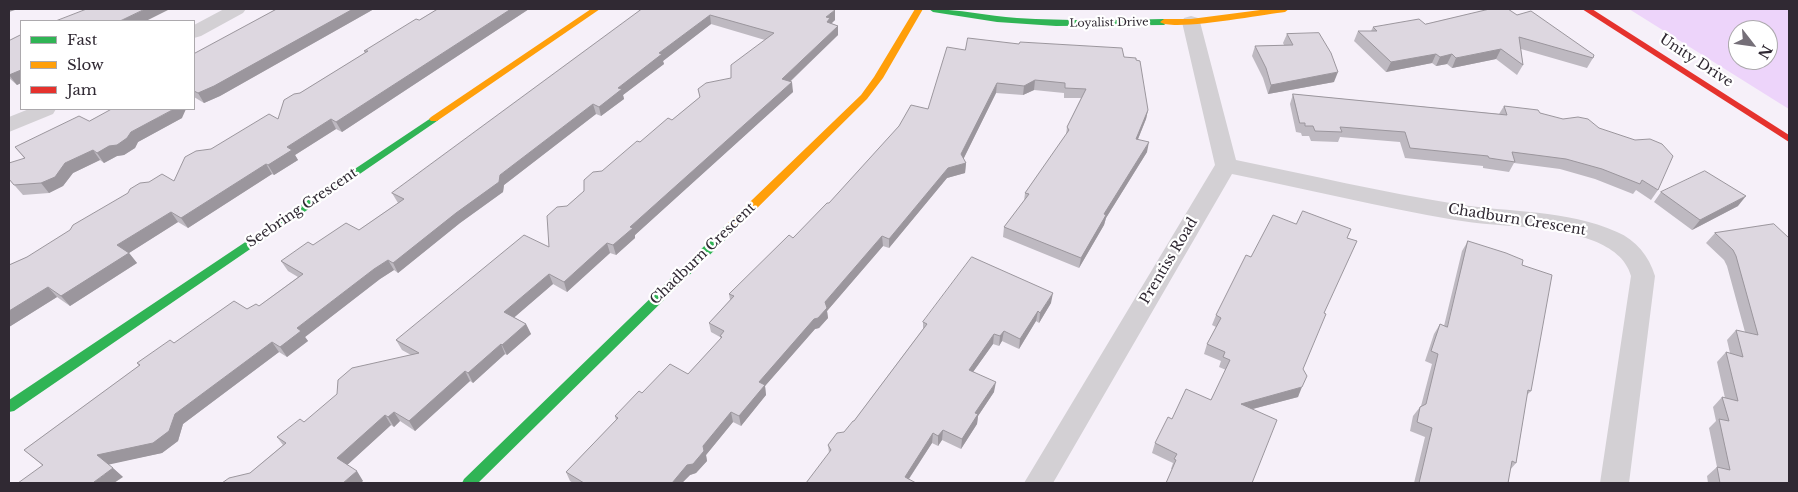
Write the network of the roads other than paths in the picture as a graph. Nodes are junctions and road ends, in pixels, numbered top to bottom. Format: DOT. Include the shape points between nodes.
graph roads {
  1 [pos="237,9"];
  2 [pos="596,9"];
  3 [pos="919,9"];
  4 [pos="933,9"];
  5 [pos="1285,9"];
  6 [pos="1586,9"];
  7 [pos="1191,22"];
  8 [pos="195,31"];
  9 [pos="44,110"];
  10 [pos="9,125"];
  11 [pos="1789,139"];
  12 [pos="1226,165"];
  13 [pos="9,407"];
  14 [pos="469,483"];
  15 [pos="1038,483"];
  16 [pos="1616,483"];
  1 -- 8 [label="street"];
  2 -- 13 [label="street, Seebring Crescent"];
  3 -- 14 [label="street, Chadburn Crescent" via="864,97"];
  4 -- 7 [label="street, Loyalist Drive" via="997,19 1056,23"];
  5 -- 7 [label="street, Loyalist Drive"];
  6 -- 11 [label="street, Unity Drive"];
  7 -- 12 [label="street"];
  9 -- 10 [label="street"];
  12 -- 15 [label="street, Prentiss Road"];
  12 -- 16 [label="street, Chadburn Crescent" via="1458,212 1560,224 1604,235 1624,246 1638,261 1643,276"];
}
